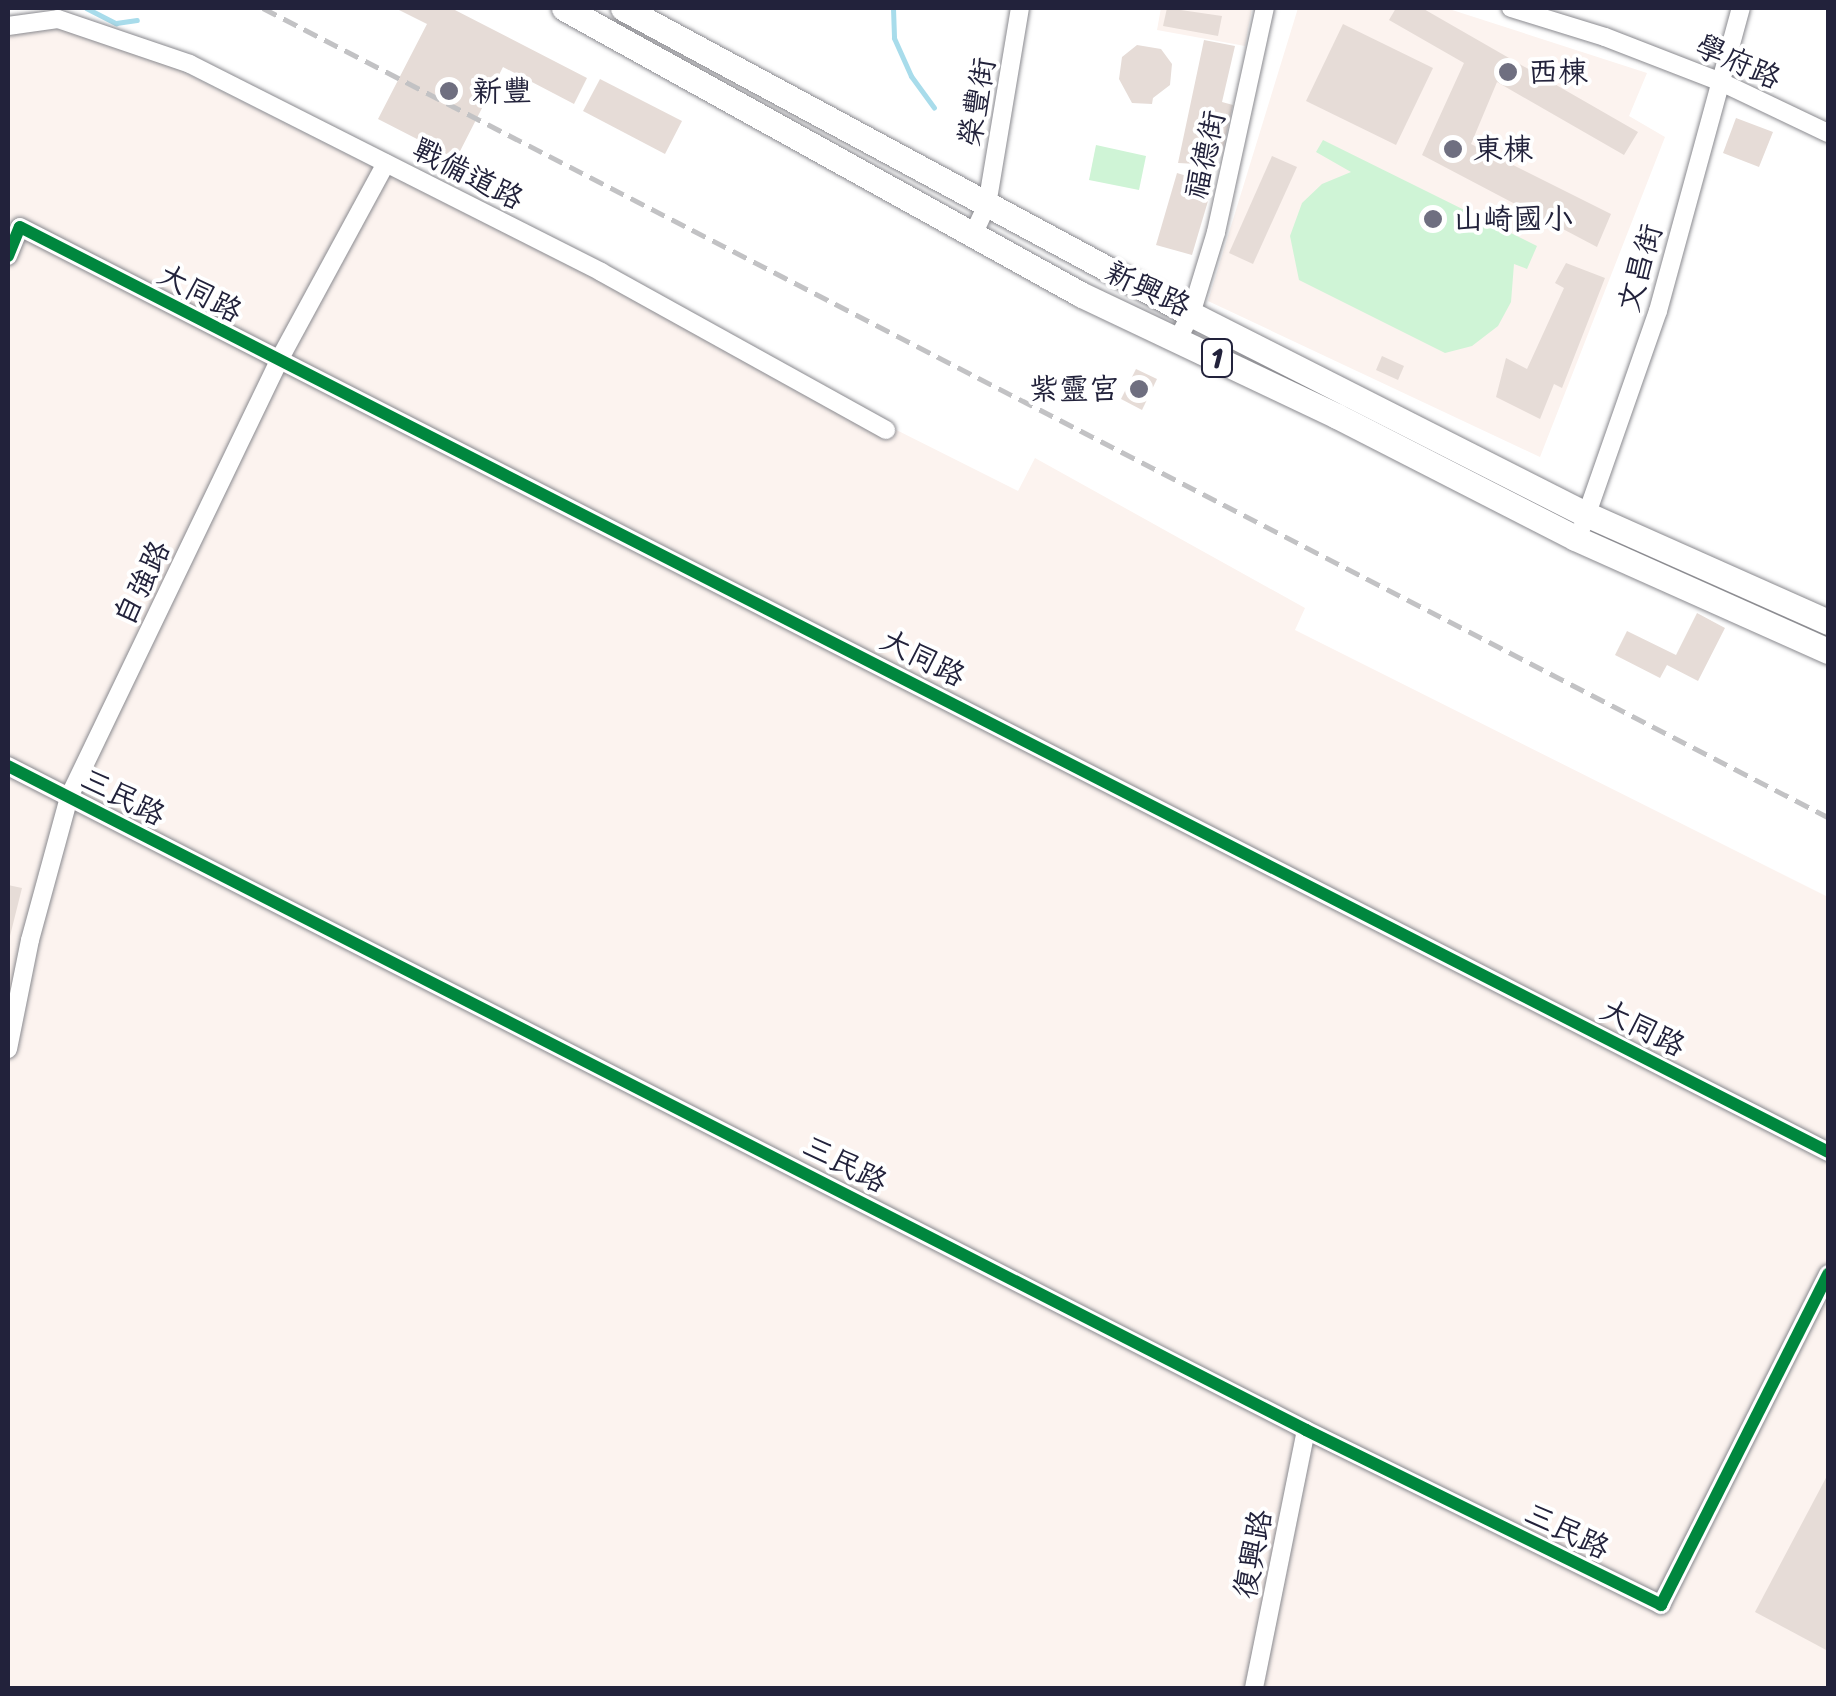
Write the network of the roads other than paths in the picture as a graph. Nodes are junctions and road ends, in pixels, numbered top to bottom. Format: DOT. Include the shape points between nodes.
graph roads {
  1 [pos="564,8"];
  2 [pos="623,8"];
  3 [pos="1020,8"];
  4 [pos="1266,8"];
  5 [pos="1511,8"];
  6 [pos="1741,8"];
  7 [pos="8,26"];
  8 [pos="1722,82"];
  9 [pos="1828,133"];
  10 [pos="386,163"];
  11 [pos="987,205"];
  12 [pos="972,237"];
  13 [pos="8,256"];
  14 [pos="1191,314"];
  15 [pos="1178,339"];
  16 [pos="278,362"];
  17 [pos="886,430"];
  18 [pos="1582,527"];
  19 [pos="1828,622"];
  20 [pos="1828,651"];
  21 [pos="8,766"];
  22 [pos="69,798"];
  23 [pos="8,1049"];
  24 [pos="1828,1152"];
  25 [pos="1828,1274"];
  26 [pos="1306,1430"];
  27 [pos="1254,1688"];
  1 -- 12 [label="main road, 新興路 / 1"];
  2 -- 11 [label="main road, 新興路 / 1"];
  3 -- 11 [label="street, 榮豐街"];
  4 -- 14 [label="street, 福德街"];
  5 -- 8 [label="street, 學府路"];
  6 -- 8 [label="street, 文昌街"];
  7 -- 10 [label="street, 戰備道路" via="58,19 143,46"];
  8 -- 9 [label="street, 學府路"];
  8 -- 18 [label="street, 文昌街" via="1658,310"];
  10 -- 16 [label="street, 自強路"];
  10 -- 17 [label="street, 戰備道路" via="601,272"];
  11 -- 12 [label="street, 榮豐街"];
  11 -- 14 [label="main road, 新興路 / 1"];
  12 -- 15 [label="main road, 新興路 / 1"];
  13 -- 16 [label="street, 大同路" via="20,227"];
  14 -- 15 [label="street, 福德街"];
  14 -- 18 [label="main road, 新興路 / 1"];
  15 -- 18 [label="main road, 新興路 / 1"];
  16 -- 22 [label="street, 自強路"];
  16 -- 24 [label="street, 大同路"];
  18 -- 19 [label="main road, 新興路 / 1"];
  18 -- 20 [label="main road, 新興路 / 1"];
  21 -- 22 [label="street, 三民路"];
  22 -- 23 [label="street, 自強路"];
  22 -- 26 [label="street, 三民路"];
  25 -- 26 [label="street, 三民路" via="1661,1605"];
  26 -- 27 [label="street, 復興路"];
}
